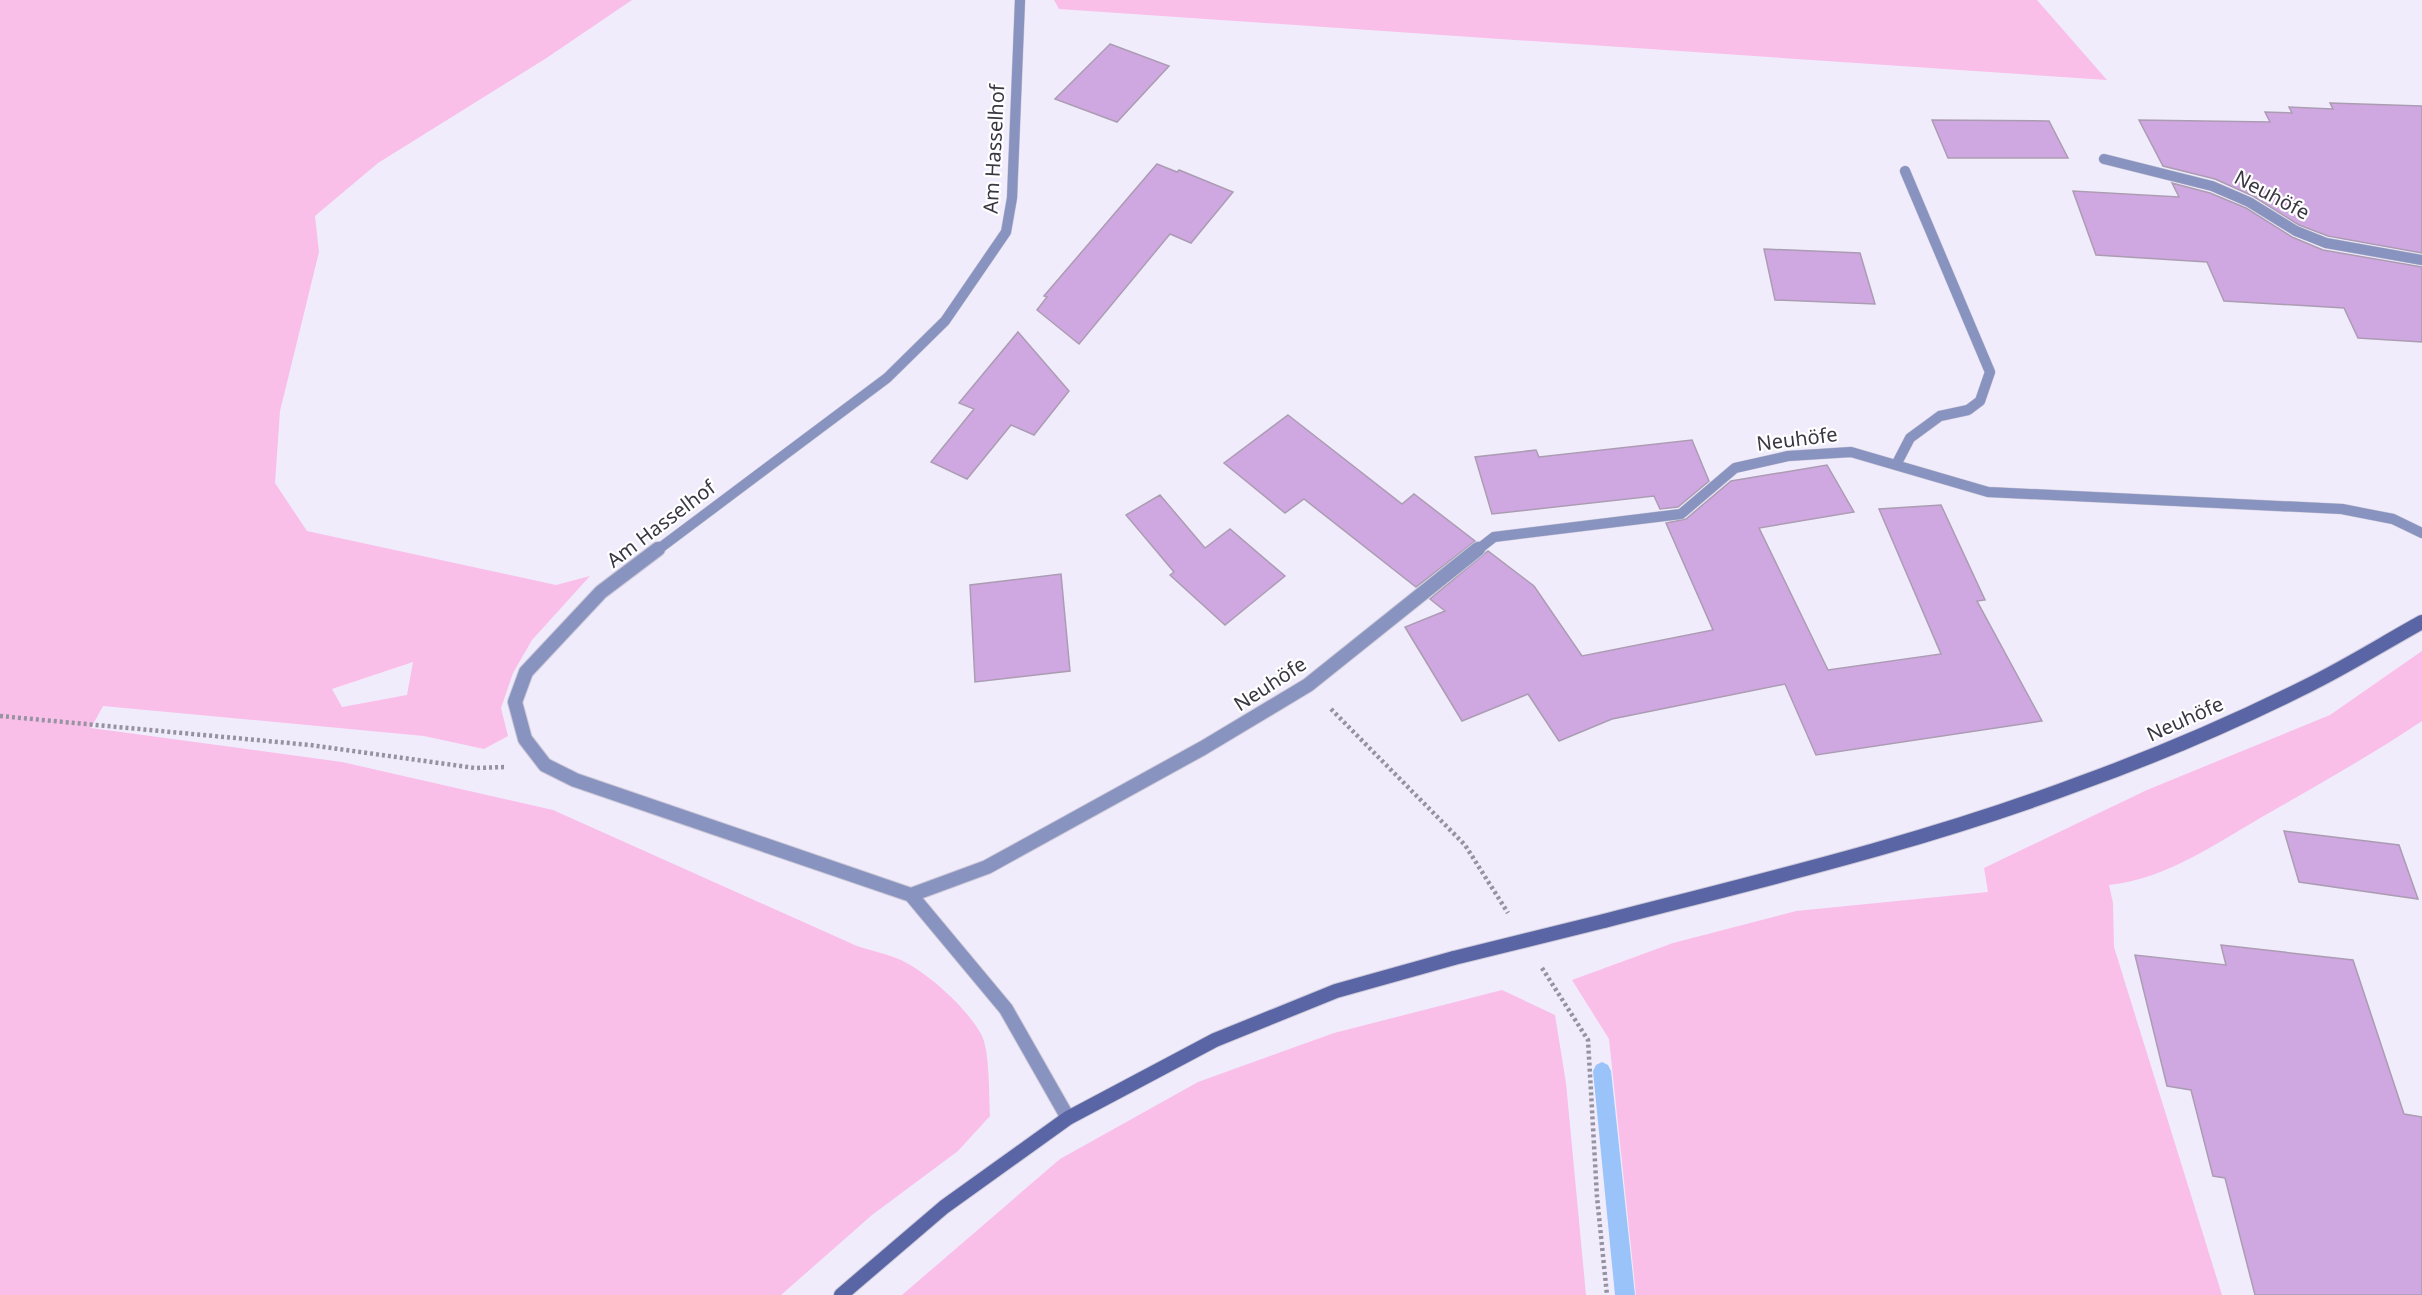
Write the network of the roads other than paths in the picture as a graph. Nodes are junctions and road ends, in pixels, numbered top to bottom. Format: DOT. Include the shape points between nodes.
graph roads {
  1 [pos="1020,0"];
  2 [pos="2104,159"];
  3 [pos="1905,171"];
  4 [pos="2422,261"];
  5 [pos="1896,465"];
  6 [pos="2422,533"];
  7 [pos="2422,622"];
  8 [pos="911,895"];
  9 [pos="1068,1118"];
  10 [pos="841,1295"];
  1 -- 8 [label="street, Am Hasselhof" via="1012,198 1006,232 989,260 945,321 887,378 601,592 526,672 514,702 525,740 545,765 574,780"];
  2 -- 4 [label="street, Neuhöfe" via="2212,186 2326,243"];
  3 -- 5 [label="street" via="1990,372 1980,401 1968,410 1940,416 1910,438"];
  5 -- 6 [label="street, Neuhöfe" via="1988,492 2342,509 2386,516"];
  5 -- 8 [label="street, Neuhöfe" via="1851,452 1788,456 1735,468 1681,514 1494,537 1308,685 1203,748 987,867"];
  7 -- 9 [label="street, Neuhöfe, bridge" via="2308,686 2178,745 2077,785 1788,874 1336,991 1215,1040"];
  8 -- 9 [label="street" via="1006,1009"];
  9 -- 10 [label="street, Neuhöfe" via="944,1207"];
}
